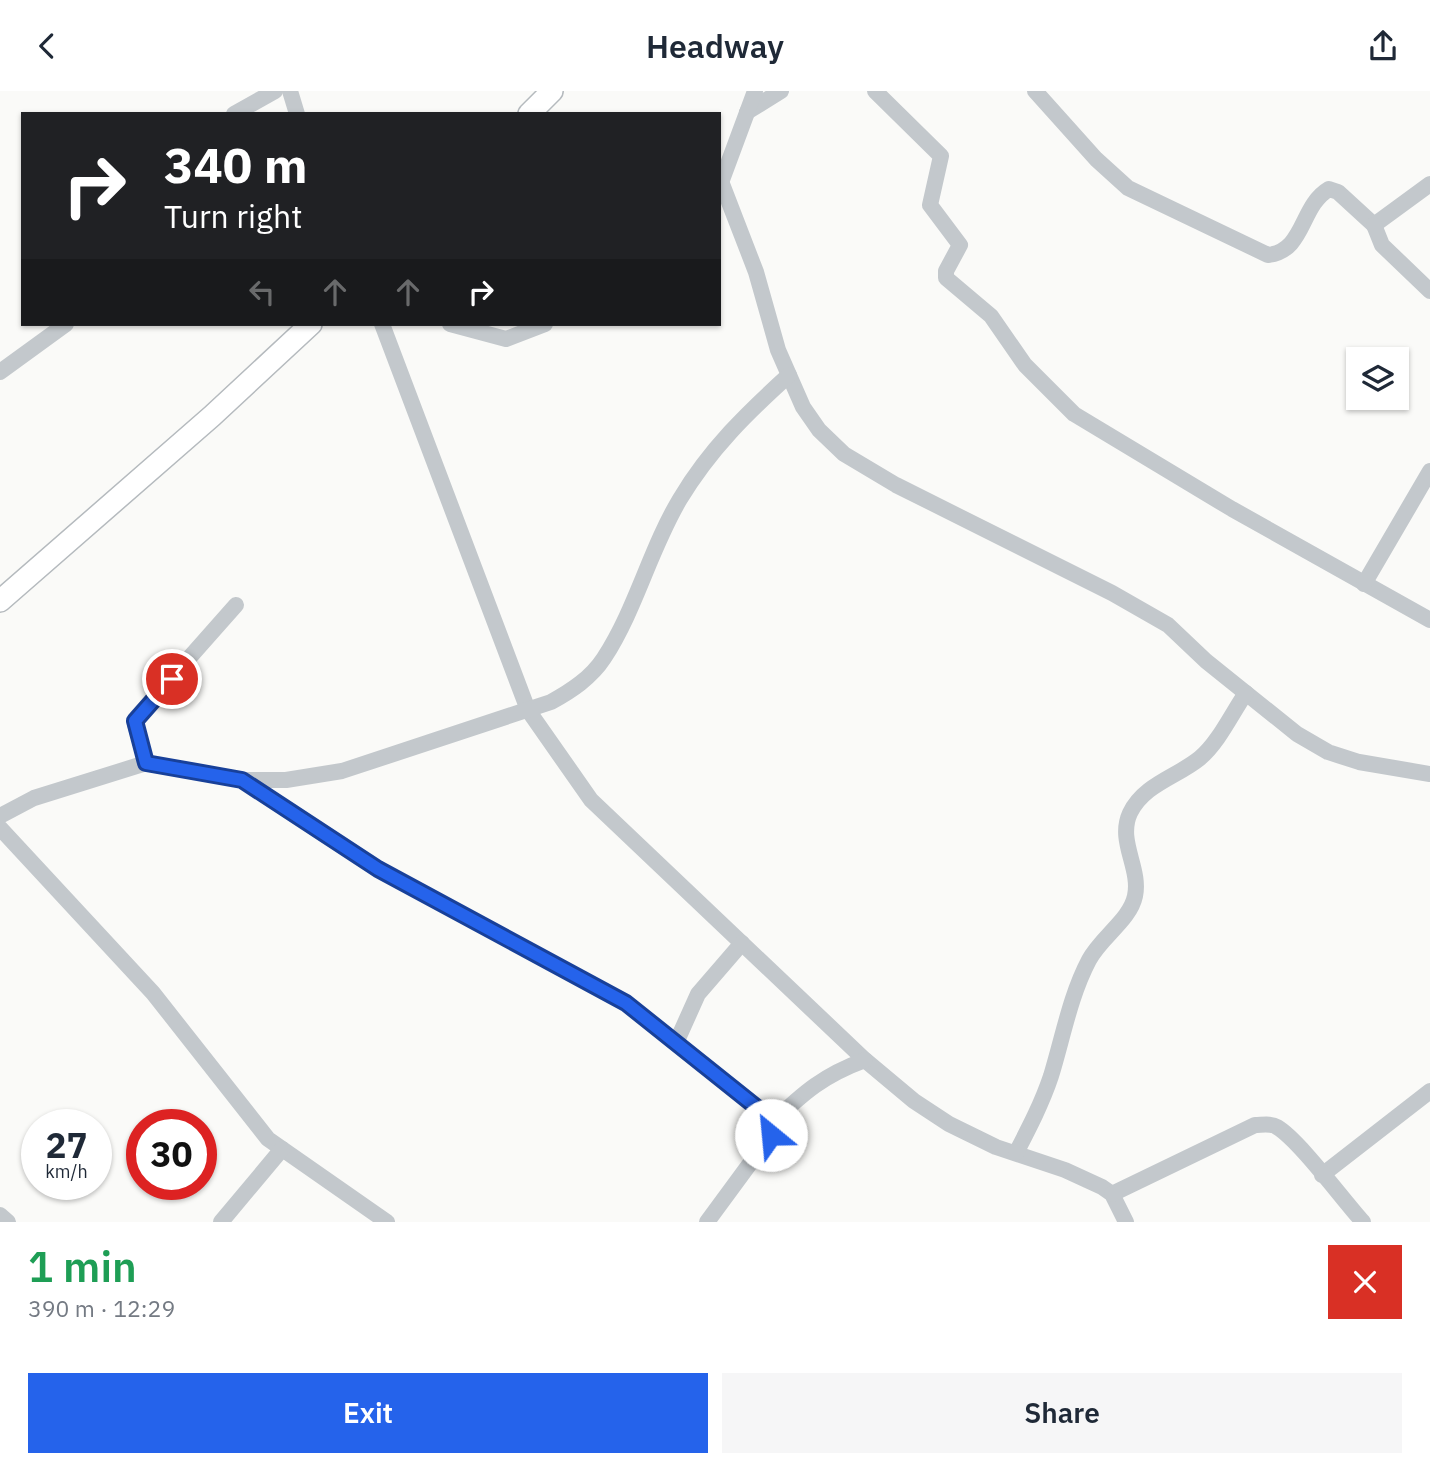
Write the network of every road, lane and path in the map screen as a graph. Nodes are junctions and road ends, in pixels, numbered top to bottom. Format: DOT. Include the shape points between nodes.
graph roads {
  1 [pos="275,91"];
  2 [pos="290,91"];
  3 [pos="552,91"];
  4 [pos="755,91"];
  5 [pos="781,91"];
  6 [pos="875,91"];
  7 [pos="1035,91"];
  8 [pos="238,112"];
  9 [pos="296,112"];
  10 [pos="530,112"];
  11 [pos="747,113"];
  12 [pos="1430,184"];
  13 [pos="721,186"];
  14 [pos="1374,225"];
  15 [pos="1430,291"];
  16 [pos="63,326"];
  17 [pos="308,326"];
  18 [pos="384,326"];
  19 [pos="457,326"];
  20 [pos="540,326"];
  21 [pos="0,372"];
  22 [pos="789,375"];
  23 [pos="1430,471"];
  24 [pos="1364,584"];
  25 [pos="0,600"];
  26 [pos="236,605"];
  27 [pos="1430,620"];
  28 [pos="1246,693"];
  29 [pos="528,710"];
  30 [pos="146,763"];
  31 [pos="1430,774"];
  32 [pos="242,780"];
  33 [pos="0,816"];
  34 [pos="0,828"];
  35 [pos="742,943"];
  36 [pos="676,1043"];
  37 [pos="865,1060"];
  38 [pos="1430,1091"];
  39 [pos="772,1123"];
  40 [pos="282,1149"];
  41 [pos="1016,1153"];
  42 [pos="1322,1175"];
  43 [pos="1112,1194"];
  44 [pos="0,1215"];
  45 [pos="8,1222"];
  46 [pos="221,1222"];
  47 [pos="387,1222"];
  48 [pos="707,1222"];
  49 [pos="1126,1222"];
  50 [pos="1363,1222"];
  1 -- 8 [label="street"];
  2 -- 9 [label="street"];
  3 -- 10 [label="main road"];
  4 -- 11 [label="street"];
  5 -- 11 [label="street"];
  6 -- 24 [label="street" via="941,156 930,205 960,245 946,278 991,316 1033,374 1074,414"];
  7 -- 14 [label="street" via="1128,188 1268,255 1291,247 1318,195 1329,189"];
  11 -- 13 [label="street"];
  12 -- 14 [label="street"];
  13 -- 22 [label="street" via="756,272"];
  14 -- 15 [label="street" via="1382,245"];
  16 -- 21 [label="street"];
  17 -- 25 [label="main road"];
  18 -- 29 [label="street"];
  19 -- 20 [label="street" via="506,339"];
  22 -- 28 [label="street" via="819,430 844,454 1168,625"];
  22 -- 29 [label="street" via="730,429 679,500 604,659 576,688"];
  23 -- 24 [label="street"];
  24 -- 27 [label="street"];
  26 -- 30 [label="street" via="136,718"];
  28 -- 31 [label="street" via="1328,752"];
  28 -- 41 [label="street" via="1201,757 1150,789 1129,814 1125,834 1136,894 1123,920 1104,936 1088,960 1050,1078"];
  29 -- 32 [label="street" via="342,771 286,780"];
  29 -- 35 [label="street" via="591,800"];
  30 -- 32 [label="street"];
  30 -- 33 [label="street" via="34,798"];
  32 -- 36 [label="street" via="378,869 626,1003"];
  34 -- 40 [label="street" via="153,993 218,1079 268,1139"];
  35 -- 36 [label="street" via="698,995"];
  35 -- 37 [label="street"];
  36 -- 39 [label="street"];
  37 -- 39 [label="street" via="815,1083"];
  37 -- 41 [label="street" via="950,1124"];
  38 -- 42 [label="street"];
  39 -- 48 [label="street" via="771,1135"];
  40 -- 46 [label="street"];
  40 -- 47 [label="street"];
  41 -- 43 [label="street" via="1065,1170"];
  42 -- 43 [label="street" via="1276,1126 1255,1125"];
  42 -- 50 [label="street"];
  43 -- 49 [label="street"];
  44 -- 45 [label="street"];
}
